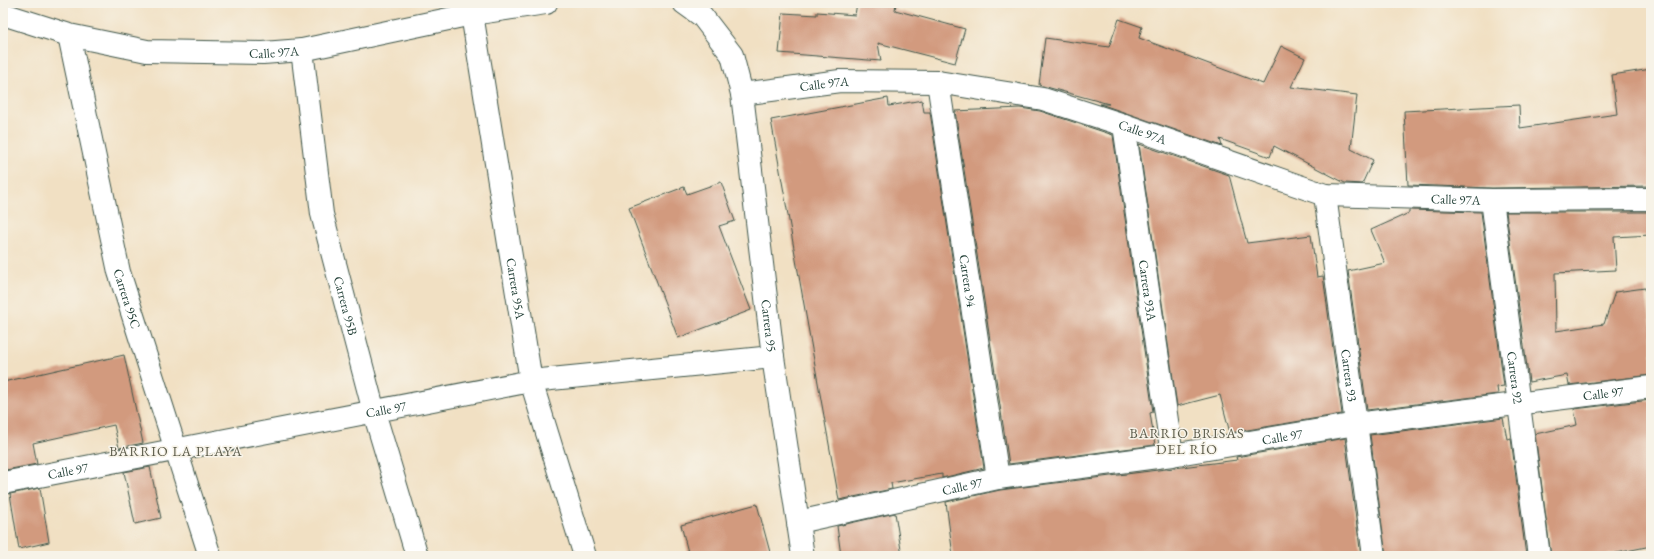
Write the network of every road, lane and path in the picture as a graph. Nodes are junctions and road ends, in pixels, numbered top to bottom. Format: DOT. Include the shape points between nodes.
graph roads {
  1 [pos="546,3"];
  2 [pos="684,3"];
  3 [pos="3,14"];
  4 [pos="472,14"];
  5 [pos="69,35"];
  6 [pos="302,50"];
  7 [pos="938,82"];
  8 [pos="742,94"];
  9 [pos="1124,125"];
  10 [pos="1325,194"];
  11 [pos="1651,199"];
  12 [pos="1492,200"];
  13 [pos="773,357"];
  14 [pos="531,381"];
  15 [pos="1651,387"];
  16 [pos="1518,404"];
  17 [pos="374,412"];
  18 [pos="1356,424"];
  19 [pos="176,451"];
  20 [pos="1172,455"];
  21 [pos="998,478"];
  22 [pos="3,483"];
  23 [pos="798,522"];
  24 [pos="210,556"];
  25 [pos="417,556"];
  26 [pos="585,556"];
  27 [pos="804,556"];
  28 [pos="1374,556"];
  29 [pos="1539,556"];
  1 -- 4 [label="street, Calle 97A"];
  2 -- 8 [label="street" via="702,16 732,55"];
  3 -- 5 [label="street, Calle 97A"];
  4 -- 6 [label="street, Calle 97A"];
  4 -- 14 [label="street, Carrera 95A"];
  5 -- 6 [label="street, Calle 97A" via="148,50 262,53"];
  5 -- 19 [label="street, Carrera 95C" via="119,272"];
  6 -- 17 [label="street, Carrera 95B" via="322,214"];
  7 -- 8 [label="street, Calle 97A" via="840,81"];
  7 -- 9 [label="street, Calle 97A" via="1043,100"];
  7 -- 21 [label="street, Carrera 94"];
  8 -- 13 [label="street, Carrera 95"];
  9 -- 10 [label="street, Calle 97A"];
  9 -- 20 [label="street, Carrera 93A"];
  10 -- 12 [label="street, Calle 97A"];
  10 -- 18 [label="street, Carrera 93"];
  11 -- 12 [label="street, Calle 97A"];
  12 -- 16 [label="street, Carrera 92"];
  13 -- 14 [label="street, Calle 97"];
  13 -- 23 [label="street, Carrera 95"];
  14 -- 17 [label="street, Calle 97"];
  14 -- 26 [label="street, Carrera 95A"];
  15 -- 16 [label="street, Calle 97"];
  16 -- 18 [label="street, Calle 97"];
  16 -- 29 [label="street, Carrera 92"];
  17 -- 19 [label="street, Calle 97"];
  17 -- 25 [label="street, Carrera 95B"];
  18 -- 20 [label="street, Calle 97"];
  18 -- 28 [label="street, Carrera 93"];
  19 -- 22 [label="street, Calle 97"];
  19 -- 24 [label="street, Carrera 95C"];
  20 -- 21 [label="street, Calle 97"];
  21 -- 23 [label="street, Calle 97"];
  23 -- 27 [label="street, Carrera 95"];
}
